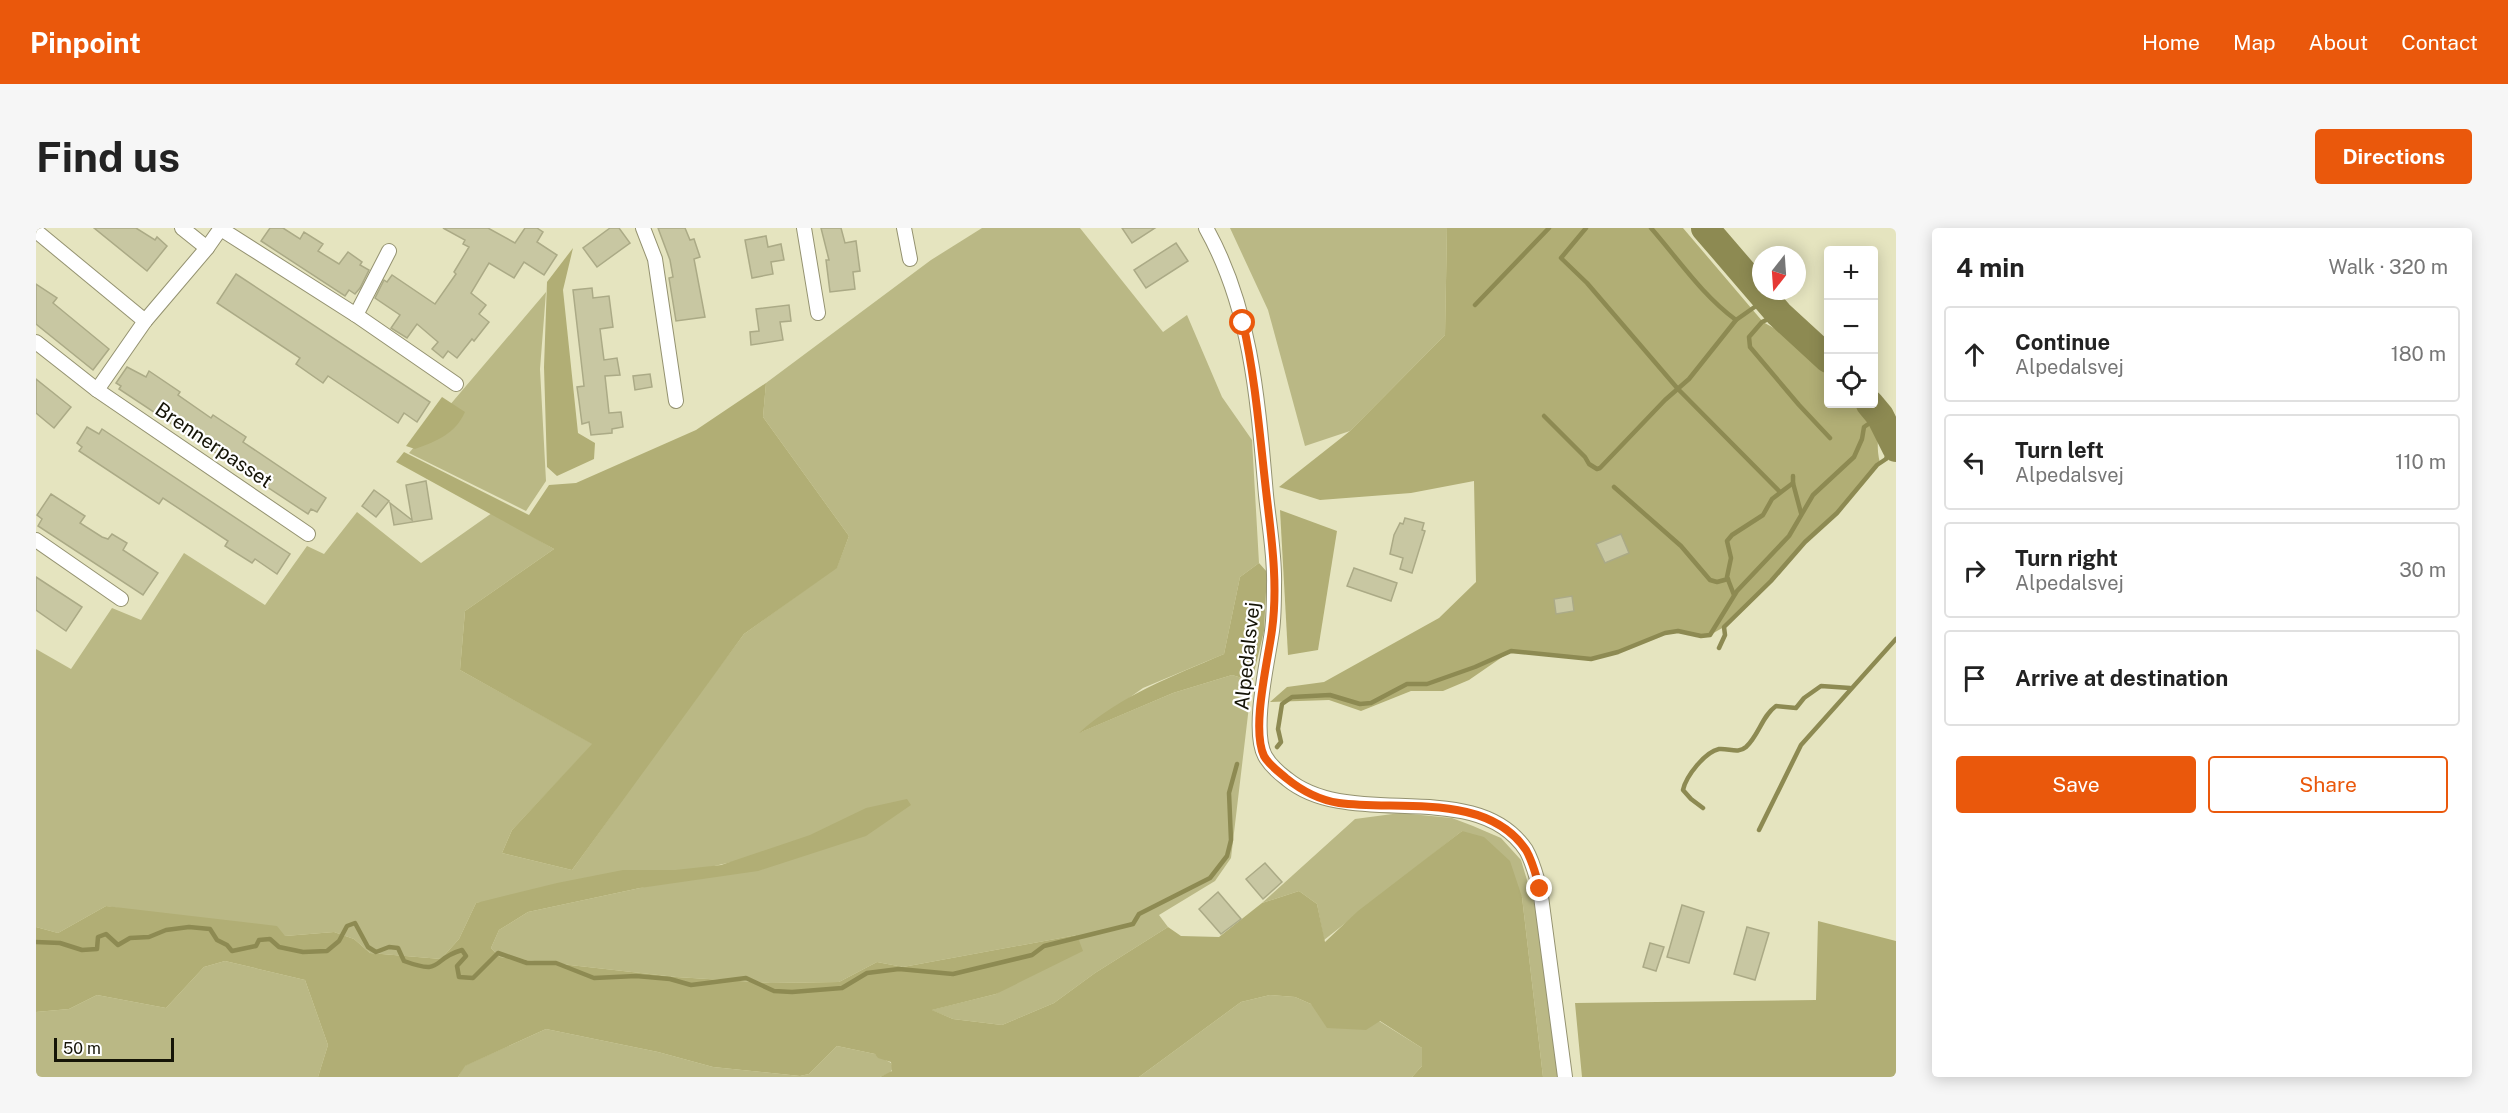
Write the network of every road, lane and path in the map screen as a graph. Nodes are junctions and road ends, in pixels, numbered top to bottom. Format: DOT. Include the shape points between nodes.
graph roads {
  1 [pos="182,228"];
  2 [pos="221,228"];
  3 [pos="643,228"];
  4 [pos="804,228"];
  5 [pos="904,228"];
  6 [pos="1206,228"];
  7 [pos="36,231"];
  8 [pos="207,248"];
  9 [pos="389,251"];
  10 [pos="910,259"];
  11 [pos="818,314"];
  12 [pos="356,315"];
  13 [pos="145,321"];
  14 [pos="36,342"];
  15 [pos="456,384"];
  16 [pos="97,390"];
  17 [pos="676,401"];
  18 [pos="308,534"];
  19 [pos="36,540"];
  20 [pos="121,599"];
  21 [pos="1565,1077"];
  1 -- 8 [label="street"];
  2 -- 8 [label="street"];
  2 -- 12 [label="street"];
  3 -- 17 [label="street" via="655,259"];
  4 -- 11 [label="street"];
  5 -- 10 [label="street"];
  6 -- 21 [label="street, Alpedalsvej" via="1237,298 1257,400 1272,534 1275,585 1259,724 1264,755 1277,771 1311,795 1339,803 1447,808 1508,830 1533,864 1540,889"];
  7 -- 13 [label="street"];
  8 -- 13 [label="street"];
  9 -- 12 [label="street"];
  12 -- 15 [label="street"];
  13 -- 16 [label="street"];
  14 -- 16 [label="street, Brennerpasset"];
  16 -- 18 [label="street, Brennerpasset"];
  19 -- 20 [label="street"];
}
